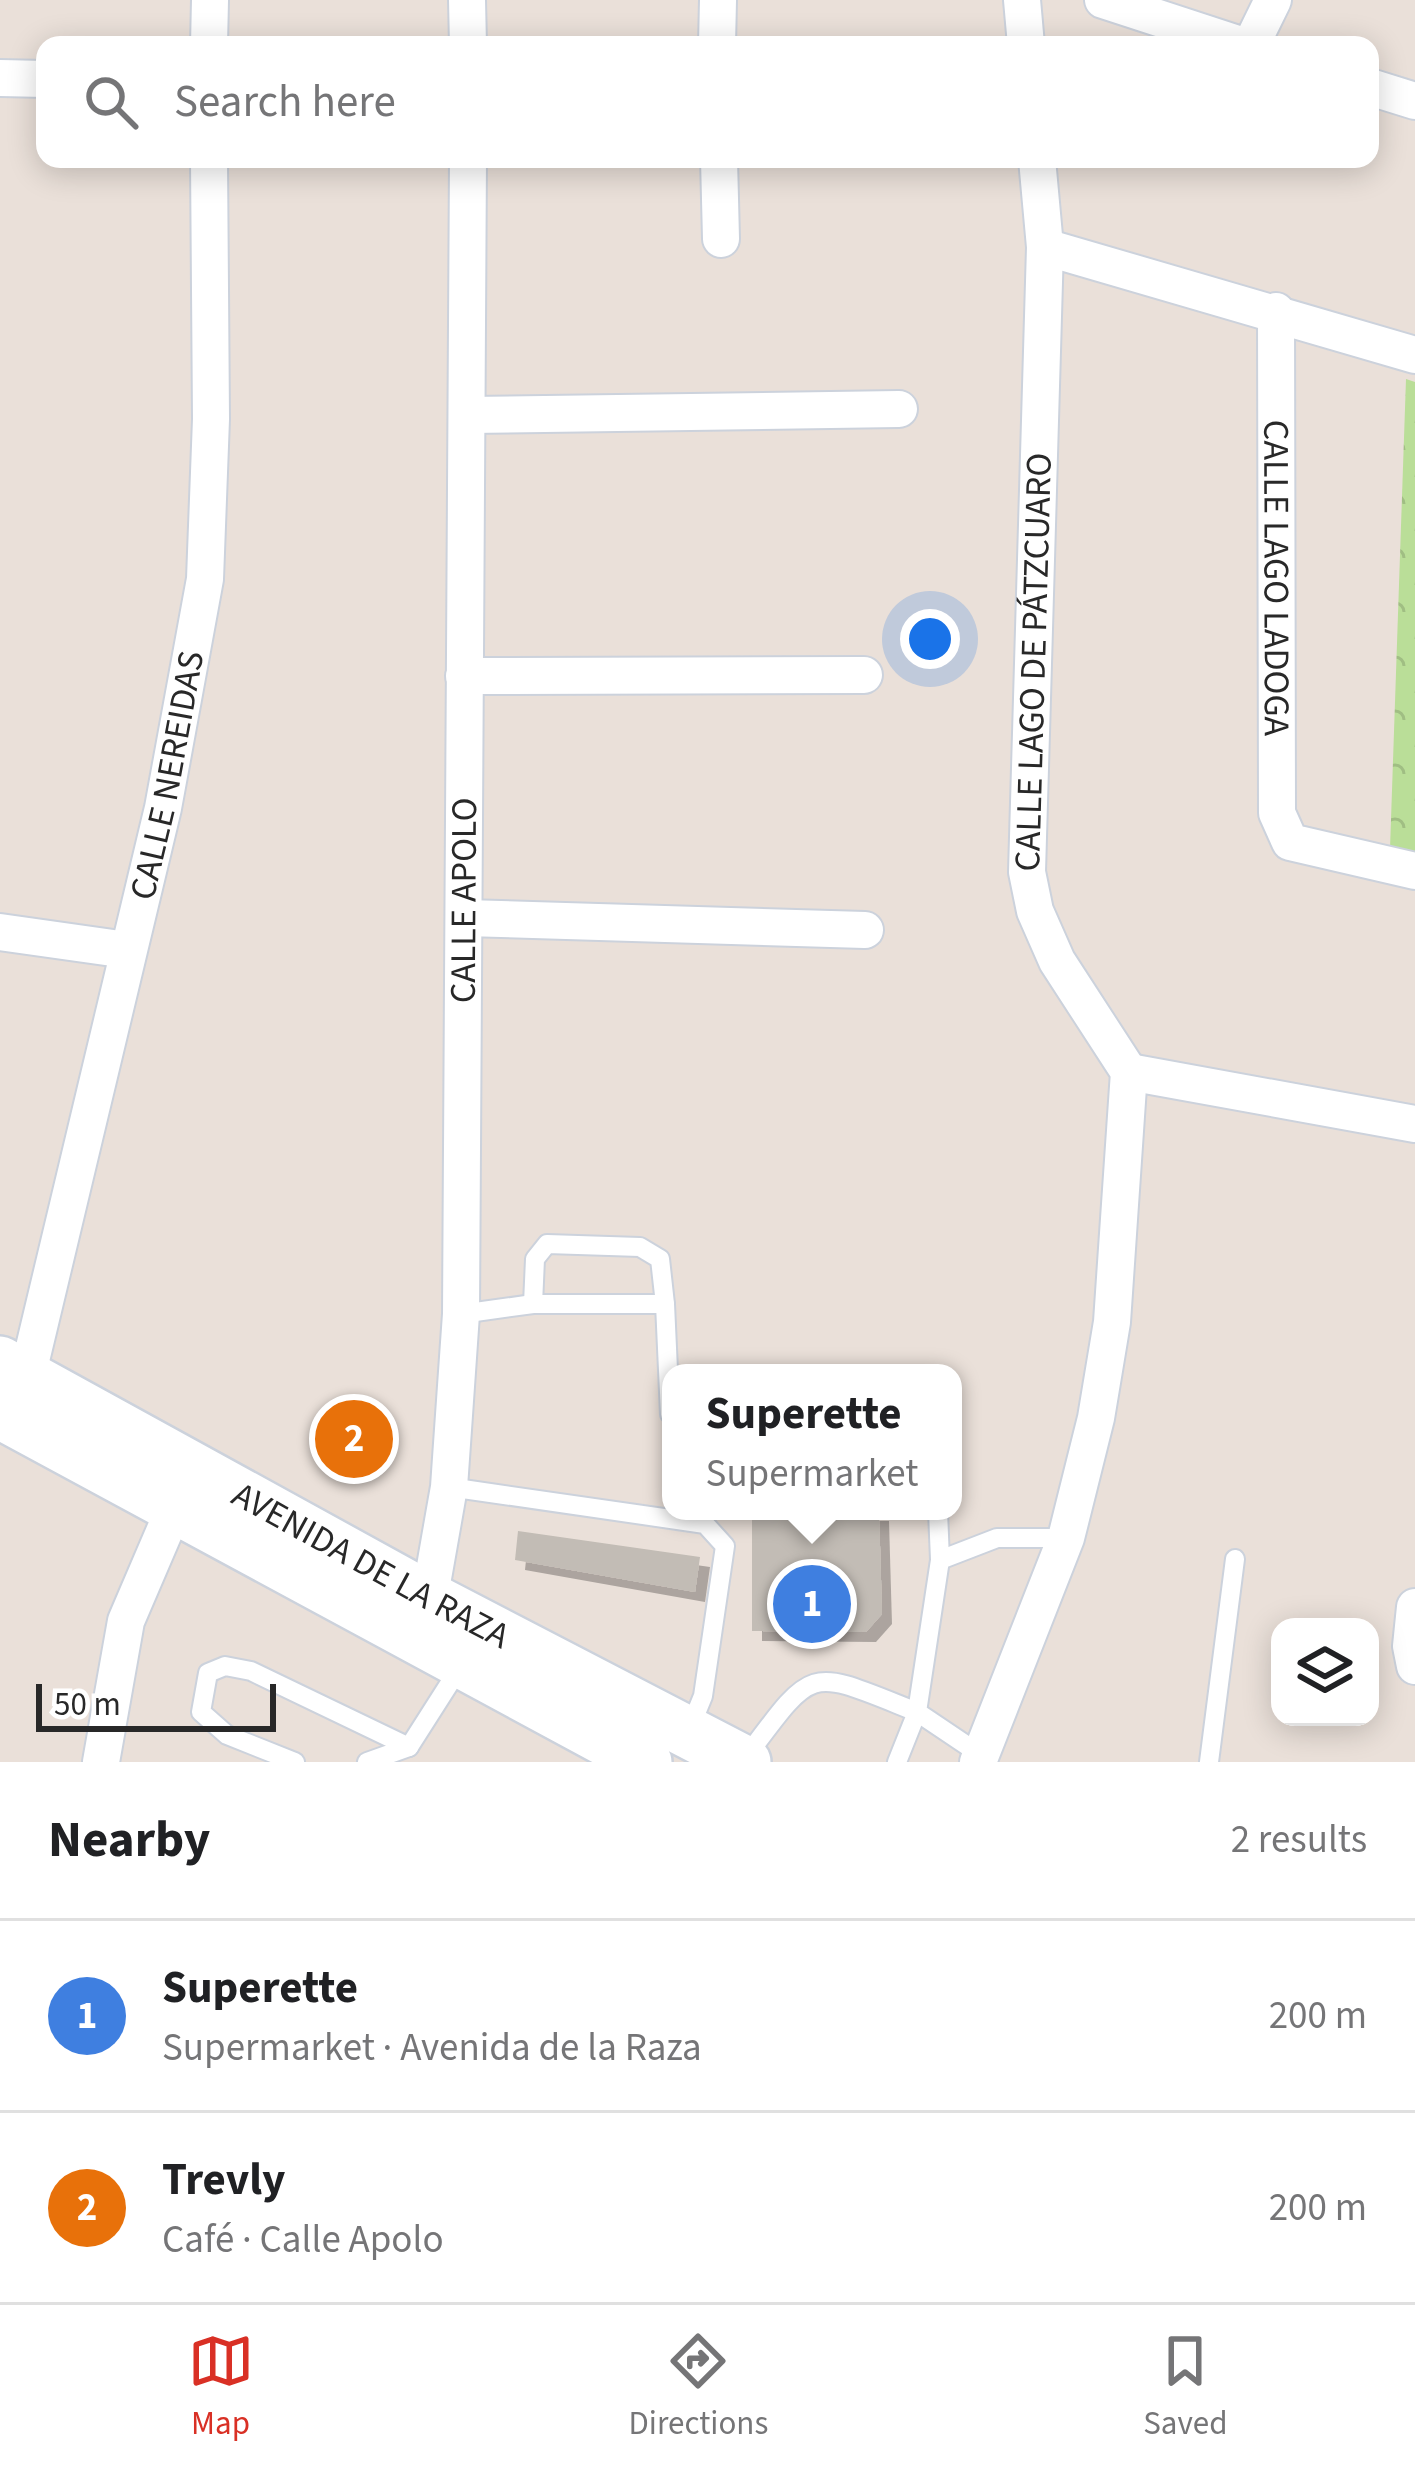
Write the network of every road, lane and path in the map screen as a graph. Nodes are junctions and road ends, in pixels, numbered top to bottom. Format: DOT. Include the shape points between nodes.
graph roads {
  1 [pos="210,0"];
  2 [pos="467,0"];
  3 [pos="718,0"];
  4 [pos="1022,0"];
  5 [pos="1103,0"];
  6 [pos="1273,0"];
  7 [pos="209,36"];
  8 [pos="468,36"];
  9 [pos="717,36"];
  10 [pos="1025,36"];
  11 [pos="1213,36"];
  12 [pos="1255,36"];
  13 [pos="0,78"];
  14 [pos="36,79"];
  15 [pos="1379,90"];
  16 [pos="1415,101"];
  17 [pos="209,168"];
  18 [pos="468,168"];
  19 [pos="719,168"];
  20 [pos="1038,168"];
  21 [pos="721,238"];
  22 [pos="1045,247"];
  23 [pos="1276,311"];
  24 [pos="1415,355"];
  25 [pos="899,409"];
  26 [pos="468,415"];
  27 [pos="864,675"];
  28 [pos="464,676"];
  29 [pos="1415,871"];
  30 [pos="465,918"];
  31 [pos="865,930"];
  32 [pos="0,932"];
  33 [pos="128,950"];
  34 [pos="1129,1072"];
  35 [pos="1415,1124"];
  36 [pos="533,1304"];
  37 [pos="664,1304"];
  38 [pos="461,1313"];
  39 [pos="667,1364"];
  40 [pos="9,1384"];
  41 [pos="449,1487"];
  42 [pos="174,1509"];
  43 [pos="662,1518"];
  44 [pos="677,1520"];
  45 [pos="938,1520"];
  46 [pos="1066,1538"];
  47 [pos="1235,1559"];
  48 [pos="940,1561"];
  49 [pos="1415,1607"];
  50 [pos="438,1634"];
  51 [pos="1415,1666"];
  52 [pos="917,1712"];
  53 [pos="687,1733"];
  54 [pos="410,1747"];
  55 [pos="980,1758"];
  56 [pos="744,1761"];
  57 [pos="101,1762"];
  58 [pos="295,1762"];
  59 [pos="367,1762"];
  60 [pos="646,1762"];
  61 [pos="897,1762"];
  62 [pos="1208,1762"];
  1 -- 7 [label="street"];
  2 -- 8 [label="street"];
  3 -- 9 [label="street"];
  4 -- 10 [label="street"];
  5 -- 11 [label="street"];
  6 -- 12 [label="street"];
  13 -- 14 [label="street"];
  15 -- 16 [label="street"];
  17 -- 33 [label="street, CALLE NEREIDAS" via="205,579"];
  18 -- 26 [label="street, CALLE APOLO"];
  19 -- 21 [label="street"];
  20 -- 22 [label="street, CALLE LAGO DE PÁTZCUARO"];
  22 -- 23 [label="street"];
  22 -- 34 [label="street, CALLE LAGO DE PÁTZCUARO" via="1027,872 1057,961"];
  23 -- 24 [label="street"];
  23 -- 29 [label="street, CALLE LAGO LADOGA" via="1277,813 1290,842"];
  25 -- 26 [label="street"];
  26 -- 28 [label="street, CALLE APOLO"];
  27 -- 28 [label="street"];
  28 -- 30 [label="street, CALLE APOLO"];
  30 -- 31 [label="street"];
  30 -- 38 [label="street, CALLE APOLO"];
  32 -- 33 [label="street"];
  33 -- 40 [label="street, CALLE NEREIDAS"];
  34 -- 35 [label="street"];
  34 -- 46 [label="street" via="1112,1322"];
  36 -- 37 [label="lane"];
  36 -- 37 [label="lane" via="536,1259 547,1244 640,1247 660,1259"];
  36 -- 38 [label="lane"];
  37 -- 39 [label="lane"];
  38 -- 41 [label="street, CALLE APOLO"];
  40 -- 42 [label="main road, AVENIDA DE LA RAZA"];
  40 -- 50 [label="main road, AVENIDA DE LA RAZA"];
  41 -- 43 [label="lane"];
  41 -- 50 [label="street, CALLE APOLO"];
  42 -- 50 [label="main road, AVENIDA DE LA RAZA"];
  42 -- 57 [label="street" via="126,1621"];
  44 -- 53 [label="lane" via="705,1524 725,1546 704,1696"];
  45 -- 48 [label="lane"];
  46 -- 48 [label="lane" via="997,1538"];
  46 -- 55 [label="street"];
  47 -- 62 [label="lane"];
  48 -- 52 [label="lane"];
  49 -- 51 [label="street"];
  50 -- 53 [label="main road, AVENIDA DE LA RAZA"];
  50 -- 54 [label="lane"];
  50 -- 60 [label="main road, AVENIDA DE LA RAZA"];
  52 -- 55 [label="lane"];
  52 -- 56 [label="lane" via="821,1678 804,1685"];
  52 -- 61 [label="lane"];
  53 -- 56 [label="main road, AVENIDA DE LA RAZA"];
  54 -- 58 [label="lane" via="251,1671 225,1666 208,1673 201,1712 213,1726"];
  54 -- 59 [label="lane"];
}
